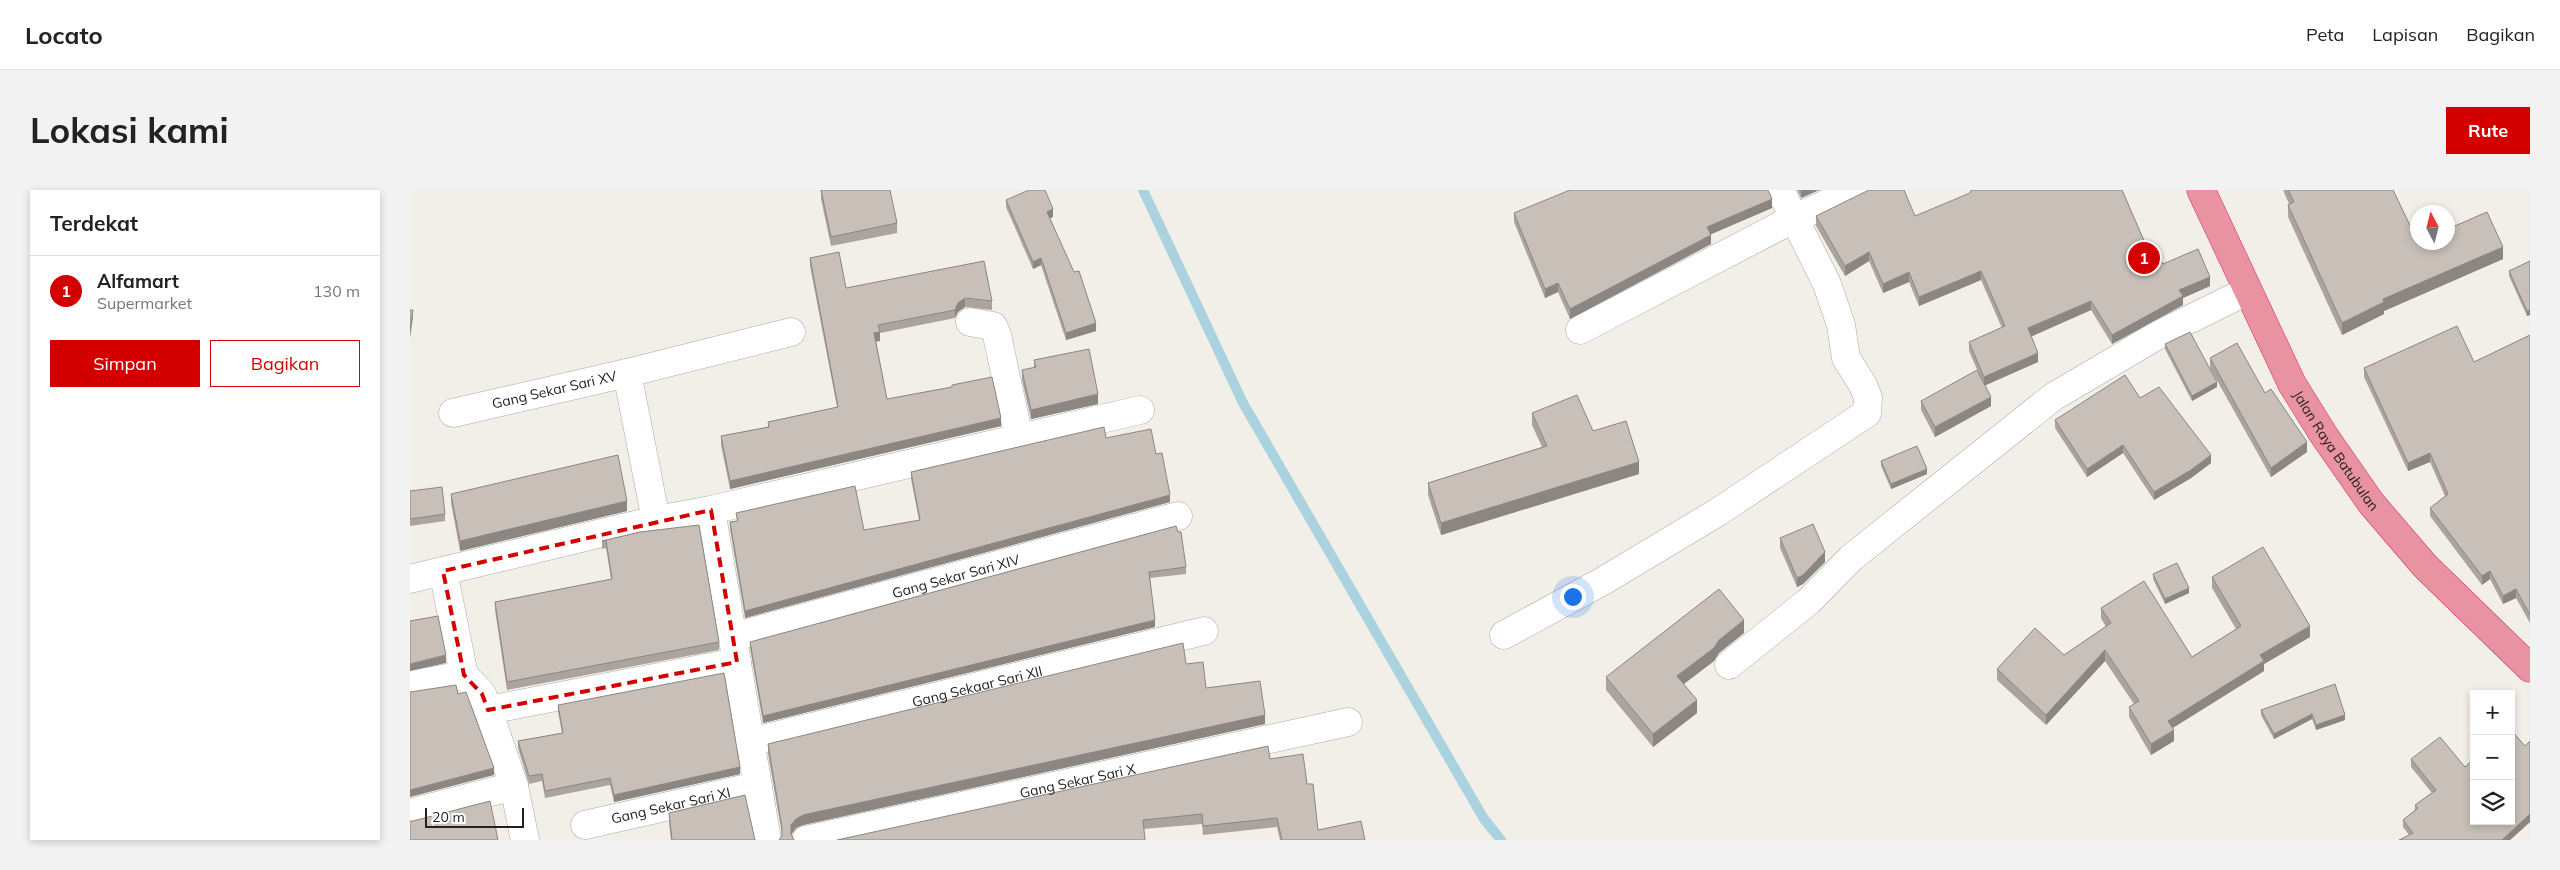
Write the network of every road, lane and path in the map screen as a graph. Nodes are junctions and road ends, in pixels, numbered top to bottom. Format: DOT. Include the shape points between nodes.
graph roads {
  1 [pos="1780,190"];
  2 [pos="1857,190"];
  3 [pos="2201,190"];
  4 [pos="1792,219"];
  5 [pos="2247,291"];
  6 [pos="970,322"];
  7 [pos="1580,330"];
  8 [pos="791,332"];
  9 [pos="626,373"];
  10 [pos="1140,410"];
  11 [pos="453,413"];
  12 [pos="1019,438"];
  13 [pos="712,510"];
  14 [pos="1178,516"];
  15 [pos="656,520"];
  16 [pos="443,571"];
  17 [pos="410,579"];
  18 [pos="1204,631"];
  19 [pos="1504,635"];
  20 [pos="735,650"];
  21 [pos="1729,665"];
  22 [pos="2530,668"];
  23 [pos="464,675"];
  24 [pos="410,685"];
  25 [pos="488,710"];
  26 [pos="1348,722"];
  27 [pos="750,742"];
  28 [pos="514,786"];
  29 [pos="757,786"];
  30 [pos="410,813"];
  31 [pos="585,826"];
  32 [pos="524,840"];
  33 [pos="767,840"];
  34 [pos="806,840"];
  1 -- 4 [label="street"];
  2 -- 4 [label="street"];
  3 -- 5 [label="highway, Jalan Raya Batubulan"];
  4 -- 7 [label="street"];
  4 -- 19 [label="street" via="1827,284 1841,325 1846,358 1868,398 1868,413 1718,512 1603,581"];
  5 -- 21 [label="street" via="2158,335 2053,397 1851,558 1809,601"];
  5 -- 22 [label="highway, Jalan Raya Batubulan" via="2292,384 2371,504 2425,566"];
  6 -- 12 [label="street" via="993,326"];
  8 -- 9 [label="street"];
  9 -- 11 [label="street, Gang Sekar Sari XV"];
  9 -- 15 [label="street, Gang Sekar Sari XV"];
  10 -- 12 [label="street"];
  12 -- 13 [label="street"];
  13 -- 15 [label="street"];
  13 -- 20 [label="street"];
  14 -- 20 [label="street, Gang Sekar Sari XIV"];
  15 -- 16 [label="street"];
  16 -- 17 [label="street"];
  16 -- 23 [label="street"];
  18 -- 27 [label="street, Gang Sekaar Sari XII"];
  20 -- 25 [label="street, Gang Sekar Sari XIV"];
  20 -- 27 [label="street"];
  23 -- 24 [label="street"];
  23 -- 25 [label="street" via="482,694"];
  25 -- 28 [label="street"];
  26 -- 34 [label="street, Gang Sekar Sari X"];
  27 -- 29 [label="street"];
  28 -- 30 [label="street"];
  28 -- 32 [label="street"];
  29 -- 31 [label="street, Gang Sekar Sari XI"];
  29 -- 33 [label="street"];
}
